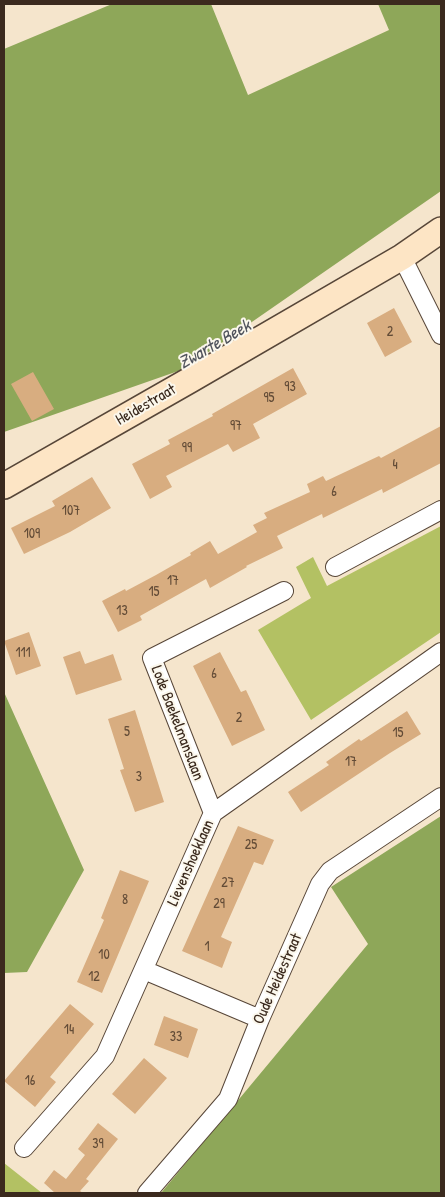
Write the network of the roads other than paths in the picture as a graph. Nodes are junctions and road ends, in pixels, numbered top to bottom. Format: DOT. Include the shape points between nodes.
graph roads {
  1 [pos="441,230"];
  2 [pos="402,257"];
  3 [pos="441,336"];
  4 [pos="4,486"];
  5 [pos="441,510"];
  6 [pos="335,567"];
  7 [pos="284,591"];
  8 [pos="441,652"];
  9 [pos="441,797"];
  10 [pos="213,813"];
  11 [pos="144,970"];
  12 [pos="260,1019"];
  13 [pos="24,1148"];
  14 [pos="147,1193"];
  1 -- 2 [label="street, Heidestraat"];
  2 -- 3 [label="street"];
  2 -- 4 [label="street, Heidestraat"];
  5 -- 6 [label="street"];
  7 -- 10 [label="street, Lode Baekelmanslaan" via="152,658"];
  8 -- 10 [label="street, Lievenshoeklaan"];
  9 -- 12 [label="street, Oude Heidestraat" via="330,871 320,884"];
  10 -- 11 [label="street, Lievenshoeklaan"];
  11 -- 12 [label="street"];
  11 -- 13 [label="street, Lievenshoeklaan" via="106,1056"];
  12 -- 14 [label="street, Oude Heidestraat" via="228,1099"];
}
